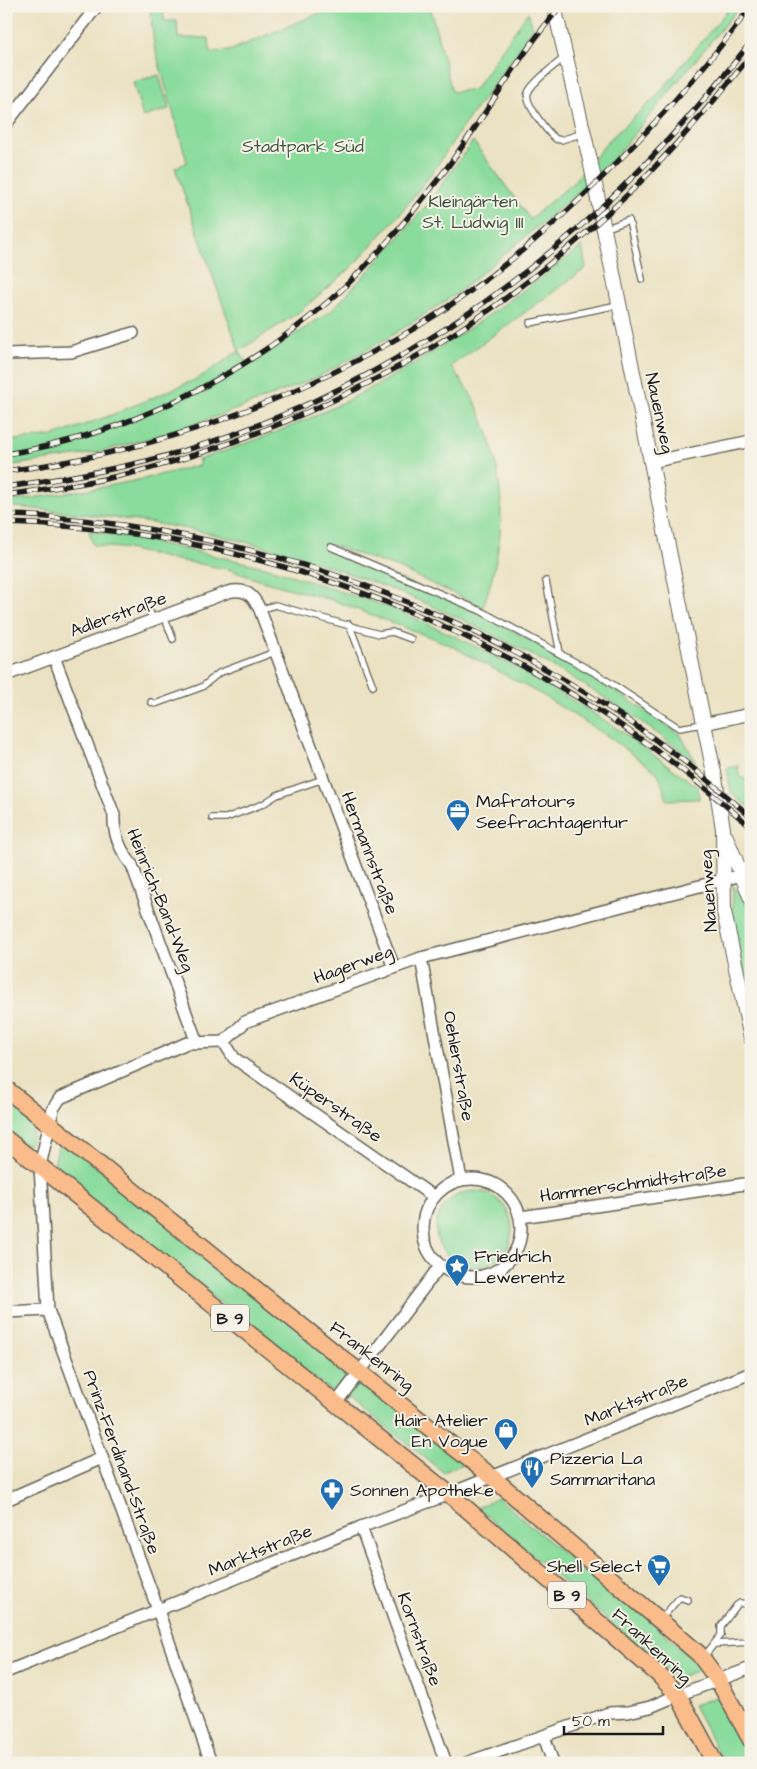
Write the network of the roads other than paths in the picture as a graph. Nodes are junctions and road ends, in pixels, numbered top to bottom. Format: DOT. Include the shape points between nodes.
graph roads {
  1 [pos="97,6"];
  2 [pos="554,6"];
  3 [pos="566,57"];
  4 [pos="6,124"];
  5 [pos="584,133"];
  6 [pos="604,229"];
  7 [pos="642,279"];
  8 [pos="618,305"];
  9 [pos="530,323"];
  10 [pos="133,333"];
  11 [pos="6,354"];
  12 [pos="751,441"];
  13 [pos="651,462"];
  14 [pos="331,547"];
  15 [pos="546,581"];
  16 [pos="244,591"];
  17 [pos="148,607"];
  18 [pos="260,610"];
  19 [pos="164,616"];
  20 [pos="153,620"];
  21 [pos="350,624"];
  22 [pos="173,639"];
  23 [pos="411,639"];
  24 [pos="275,652"];
  25 [pos="560,653"];
  26 [pos="54,657"];
  27 [pos="6,675"];
  28 [pos="374,686"];
  29 [pos="151,702"];
  30 [pos="751,714"];
  31 [pos="703,724"];
  32 [pos="322,779"];
  33 [pos="212,818"];
  34 [pos="723,829"];
  35 [pos="742,875"];
  36 [pos="723,880"];
  37 [pos="751,898"];
  38 [pos="421,958"];
  39 [pos="394,968"];
  40 [pos="751,1038"];
  41 [pos="224,1042"];
  42 [pos="197,1043"];
  43 [pos="6,1088"];
  44 [pos="50,1124"];
  45 [pos="6,1139"];
  46 [pos="40,1166"];
  47 [pos="461,1180"];
  48 [pos="751,1183"];
  49 [pos="434,1196"];
  50 [pos="521,1217"];
  51 [pos="440,1266"];
  52 [pos="48,1310"];
  53 [pos="6,1312"];
  54 [pos="359,1372"];
  55 [pos="751,1373"];
  56 [pos="336,1403"];
  57 [pos="102,1458"];
  58 [pos="492,1476"];
  59 [pos="449,1494"];
  60 [pos="6,1500"];
  61 [pos="361,1527"];
  62 [pos="688,1600"];
  63 [pos="751,1607"];
  64 [pos="158,1610"];
  65 [pos="660,1621"];
  66 [pos="751,1642"];
  67 [pos="715,1644"];
  68 [pos="703,1658"];
  69 [pos="751,1668"];
  70 [pos="6,1672"];
  71 [pos="718,1680"];
  72 [pos="678,1695"];
  73 [pos="544,1736"];
  74 [pos="751,1740"];
  75 [pos="211,1763"];
  76 [pos="446,1763"];
  77 [pos="466,1763"];
  78 [pos="553,1763"];
  79 [pos="714,1763"];
  1 -- 4 [label="street"];
  2 -- 3 [label="street, Nauenweg"];
  3 -- 5 [label="street, Nauenweg"];
  3 -- 5 [label="lane" via="546,72 528,92 527,98 556,139"];
  5 -- 6 [label="street, Nauenweg"];
  6 -- 7 [label="lane" via="629,220"];
  6 -- 8 [label="street, Nauenweg"];
  8 -- 9 [label="lane"];
  8 -- 13 [label="street, Nauenweg"];
  10 -- 11 [label="street" via="71,352"];
  12 -- 13 [label="street"];
  13 -- 31 [label="street, Nauenweg"];
  14 -- 25 [label="lane" via="481,610"];
  15 -- 25 [label="lane"];
  16 -- 18 [label="street, Hermannstraße" via="251,595"];
  16 -- 19 [label="street, Adlerstraße" via="228,592"];
  17 -- 20 [label="lane"];
  18 -- 21 [label="lane" via="275,605"];
  18 -- 24 [label="street, Hermannstraße"];
  19 -- 20 [label="street, Adlerstraße"];
  19 -- 22 [label="lane"];
  20 -- 26 [label="street, Adlerstraße"];
  21 -- 23 [label="lane" via="379,634 392,632"];
  21 -- 28 [label="lane"];
  24 -- 29 [label="lane" via="219,673 202,687 155,704"];
  24 -- 32 [label="street, Hermannstraße"];
  25 -- 31 [label="lane" via="679,728"];
  26 -- 27 [label="street, Adlerstraße"];
  26 -- 42 [label="street, Heinrich-Band-Weg" via="114,815 114,827 132,865"];
  30 -- 31 [label="street"];
  31 -- 34 [label="street, Nauenweg"];
  32 -- 33 [label="lane, Hermannstraße" via="226,818"];
  32 -- 39 [label="street, Hermannstraße"];
  34 -- 35 [label="street, Nauenweg"];
  34 -- 36 [label="street, Nauenweg"];
  35 -- 36 [label="street, Hagerweg"];
  35 -- 37 [label="street, Nauenweg"];
  36 -- 38 [label="street, Hagerweg"];
  36 -- 40 [label="street, Nauenweg" via="724,912"];
  38 -- 39 [label="street, Hagerweg"];
  38 -- 47 [label="street, Oehlerstraße"];
  39 -- 41 [label="street, Hagerweg" via="245,1022"];
  41 -- 42 [label="street"];
  41 -- 49 [label="street, Küperstraße" via="234,1058"];
  42 -- 44 [label="street" via="187,1043 60,1098 53,1109"];
  43 -- 44 [label="main road, Frankenring / B 9"];
  44 -- 46 [label="street"];
  44 -- 54 [label="main road, Frankenring / B 9"];
  45 -- 46 [label="main road, Frankenring / B 9"];
  46 -- 52 [label="street, Prinz-Ferdinand-Straße"];
  46 -- 56 [label="main road, Frankenring / B 9"];
  47 -- 49 [label="street" via="451,1183"];
  47 -- 50 [label="street" via="474,1178 499,1186 509,1194"];
  48 -- 50 [label="street, Hammerschmidtstraße"];
  49 -- 51 [label="street" via="423,1220 422,1233 431,1256"];
  50 -- 51 [label="street" via="521,1236 515,1253 498,1270 474,1278 450,1273"];
  51 -- 54 [label="street"];
  52 -- 53 [label="street"];
  52 -- 57 [label="street, Prinz-Ferdinand-Straße"];
  54 -- 56 [label="street"];
  54 -- 58 [label="main road, Frankenring / B 9"];
  55 -- 58 [label="street, Marktstraße"];
  56 -- 59 [label="main road, Frankenring / B 9"];
  57 -- 60 [label="street"];
  57 -- 64 [label="street, Prinz-Ferdinand-Straße"];
  58 -- 59 [label="street, Marktstraße"];
  58 -- 65 [label="main road, Frankenring / B 9"];
  59 -- 61 [label="street, Marktstraße"];
  59 -- 72 [label="main road, Frankenring / B 9" via="658,1674"];
  61 -- 64 [label="street, Marktstraße"];
  61 -- 76 [label="street, Kornstraße"];
  62 -- 65 [label="lane" via="680,1597"];
  63 -- 67 [label="lane" via="737,1605 720,1626 721,1635"];
  64 -- 70 [label="street, Marktstraße"];
  64 -- 75 [label="street, Prinz-Ferdinand-Straße"];
  65 -- 68 [label="main road, Frankenring / B 9"];
  66 -- 67 [label="lane"];
  67 -- 68 [label="lane"];
  68 -- 71 [label="main road, Frankenring / B 9"];
  69 -- 71 [label="street"];
  71 -- 72 [label="street"];
  71 -- 74 [label="main road, Frankenring / B 9"];
  72 -- 73 [label="street" via="650,1707 609,1713"];
  72 -- 79 [label="main road, Frankenring / B 9"];
  73 -- 77 [label="street"];
  73 -- 78 [label="street"];
}
